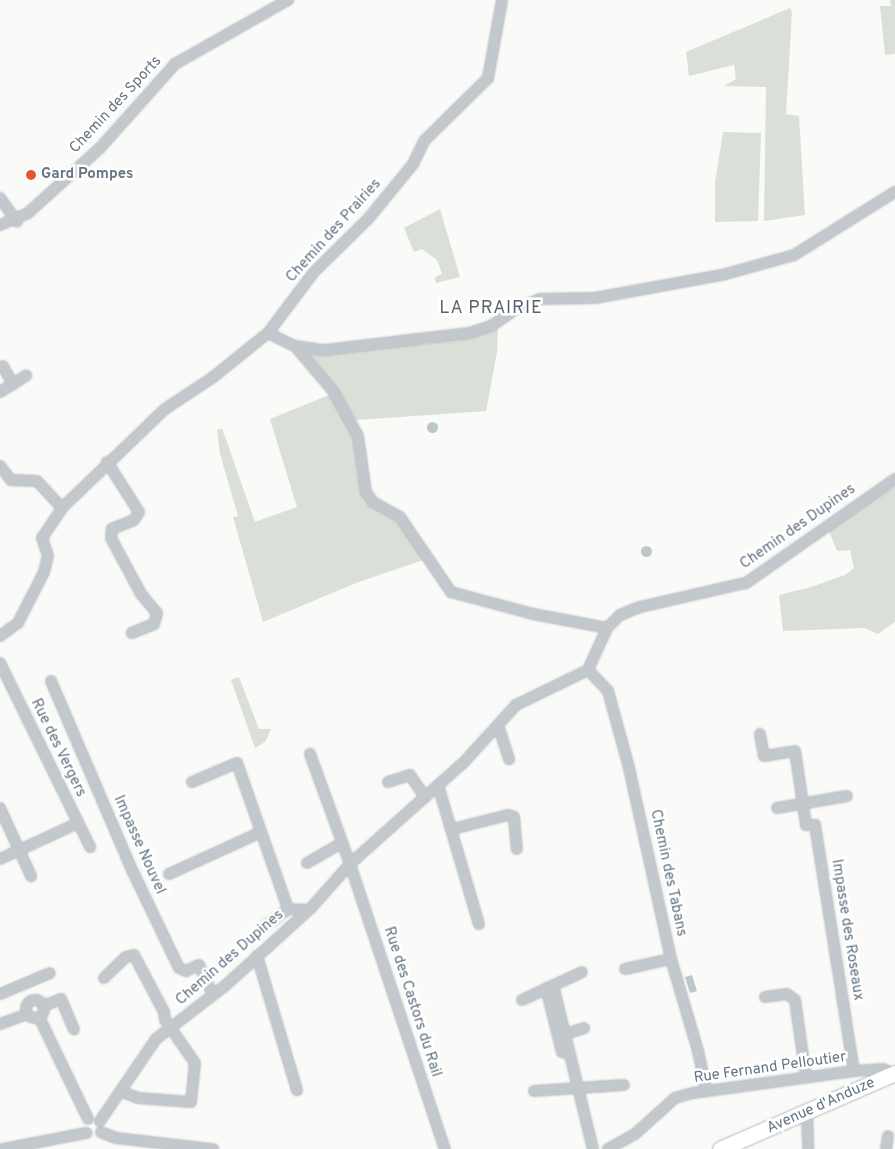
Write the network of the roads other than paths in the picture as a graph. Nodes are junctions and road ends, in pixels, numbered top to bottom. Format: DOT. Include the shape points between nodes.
graph roads {
  1 [pos="288,0"];
  2 [pos="502,0"];
  3 [pos="895,192"];
  4 [pos="0,198"];
  5 [pos="17,220"];
  6 [pos="0,225"];
  7 [pos="268,333"];
  8 [pos="295,346"];
  9 [pos="3,366"];
  10 [pos="26,376"];
  11 [pos="12,385"];
  12 [pos="0,392"];
  13 [pos="108,462"];
  14 [pos="0,466"];
  15 [pos="895,479"];
  16 [pos="62,508"];
  17 [pos="607,628"];
  18 [pos="132,633"];
  19 [pos="0,636"];
  20 [pos="0,663"];
  21 [pos="588,670"];
  22 [pos="51,681"];
  23 [pos="498,725"];
  24 [pos="760,734"];
  25 [pos="310,754"];
  26 [pos="509,759"];
  27 [pos="192,782"];
  28 [pos="388,782"];
  29 [pos="438,785"];
  30 [pos="847,796"];
  31 [pos="425,797"];
  32 [pos="803,804"];
  33 [pos="0,808"];
  34 [pos="777,808"];
  35 [pos="78,823"];
  36 [pos="454,829"];
  37 [pos="261,832"];
  38 [pos="341,843"];
  39 [pos="90,847"];
  40 [pos="20,849"];
  41 [pos="517,849"];
  42 [pos="0,859"];
  43 [pos="307,863"];
  44 [pos="350,864"];
  45 [pos="169,874"];
  46 [pos="31,876"];
  47 [pos="288,909"];
  48 [pos="308,910"];
  49 [pos="479,924"];
  50 [pos="264,927"];
  51 [pos="257,956"];
  52 [pos="670,959"];
  53 [pos="625,969"];
  54 [pos="582,972"];
  55 [pos="50,973"];
  56 [pos="104,978"];
  57 [pos="24,984"];
  58 [pos="550,987"];
  59 [pos="0,994"];
  60 [pos="213,995"];
  61 [pos="765,997"];
  62 [pos="522,1000"];
  63 [pos="32,1001"];
  64 [pos="43,1006"];
  65 [pos="27,1014"];
  66 [pos="39,1017"];
  67 [pos="0,1024"];
  68 [pos="170,1028"];
  69 [pos="584,1028"];
  70 [pos="74,1029"];
  71 [pos="566,1034"];
  72 [pos="570,1054"];
  73 [pos="854,1071"];
  74 [pos="895,1074"];
  75 [pos="806,1076"];
  76 [pos="624,1085"];
  77 [pos="578,1088"];
  78 [pos="297,1090"];
  79 [pos="706,1090"];
  80 [pos="120,1091"];
  81 [pos="534,1091"];
  82 [pos="806,1113"];
  83 [pos="88,1119"];
  84 [pos="100,1121"];
  85 [pos="94,1134"];
  86 [pos="888,1136"];
  87 [pos="3,1149"];
  88 [pos="213,1149"];
  89 [pos="445,1149"];
  90 [pos="593,1149"];
  91 [pos="608,1149"];
  92 [pos="720,1149"];
  93 [pos="808,1149"];
  94 [pos="886,1149"];
  1 -- 5 [label="street, Chemin des Sports" via="165,72 100,148"];
  2 -- 7 [label="street, Chemin des Prairies" via="488,78 424,141 413,164 368,219 314,272"];
  3 -- 8 [label="street" via="794,255 722,275 594,298 540,299 516,309 491,326 469,333 325,350"];
  4 -- 5 [label="street"];
  5 -- 6 [label="street, Chemin des Sports"];
  7 -- 8 [label="street"];
  7 -- 13 [label="street, Chemin des Prairies" via="212,378 165,409"];
  8 -- 17 [label="street" via="333,391 353,422 366,492 373,502 400,517 452,592 533,614"];
  9 -- 11 [label="street"];
  10 -- 11 [label="street"];
  11 -- 12 [label="street"];
  13 -- 16 [label="street, Chemin des Prairies"];
  13 -- 18 [label="street" via="139,512 134,520 112,529 111,538 141,594 157,613 154,624"];
  14 -- 16 [label="street" via="11,480 37,481"];
  15 -- 17 [label="street, Chemin des Dupines" via="746,583 628,610"];
  16 -- 19 [label="street, Chemin des Prairies" via="42,538 48,556 44,572 18,622"];
  17 -- 21 [label="street, Chemin des Dupines"];
  20 -- 35 [label="street, Rue des Vergers"];
  21 -- 23 [label="street, Chemin des Dupines" via="516,705"];
  21 -- 52 [label="street, Chemin des Tabans" via="608,692 629,768"];
  22 -- 60 [label="street, Impasse Nouvel" via="133,872 179,968 186,971 199,965"];
  23 -- 26 [label="street"];
  23 -- 29 [label="street, Chemin des Dupines"];
  24 -- 32 [label="street, Impasse des Roseaux" via="764,756 795,751"];
  25 -- 38 [label="street"];
  27 -- 37 [label="street, Chemin des Dupines" via="237,763"];
  28 -- 31 [label="street" via="410,775"];
  29 -- 31 [label="street, Chemin des Dupines"];
  29 -- 36 [label="street"];
  30 -- 32 [label="street"];
  31 -- 44 [label="street, Chemin des Dupines"];
  32 -- 34 [label="street"];
  32 -- 73 [label="street, Impasse des Roseaux" via="806,826 815,825"];
  33 -- 40 [label="street"];
  35 -- 39 [label="street, Rue des Vergers"];
  35 -- 40 [label="street"];
  36 -- 41 [label="street" via="508,815 514,817"];
  36 -- 49 [label="street"];
  37 -- 45 [label="street"];
  37 -- 47 [label="street, Chemin des Dupines"];
  38 -- 43 [label="street"];
  38 -- 44 [label="street"];
  40 -- 42 [label="street"];
  40 -- 46 [label="street"];
  44 -- 48 [label="street, Chemin des Dupines"];
  44 -- 89 [label="street, Rue des Castors du Rail"];
  47 -- 48 [label="street, Chemin des Dupines"];
  47 -- 50 [label="street, Chemin des Dupines"];
  48 -- 51 [label="street, Chemin des Dupines"];
  51 -- 60 [label="street, Chemin des Dupines"];
  51 -- 78 [label="street"];
  52 -- 53 [label="street"];
  52 -- 79 [label="street, Chemin des Tabans" via="698,1051"];
  54 -- 58 [label="street"];
  55 -- 57 [label="street"];
  56 -- 68 [label="street, Chemin des Dupines" via="126,957 134,956"];
  57 -- 59 [label="street"];
  57 -- 63 [label="street"];
  58 -- 62 [label="street"];
  58 -- 71 [label="street"];
  58 -- 72 [label="street" via="562,1052"];
  60 -- 68 [label="street, Chemin des Dupines"];
  61 -- 75 [label="street" via="787,994 795,1000"];
  63 -- 64 [label="street"];
  63 -- 65 [label="street" via="26,1009"];
  64 -- 66 [label="street" via="43,1014"];
  64 -- 70 [label="street" via="62,999"];
  65 -- 66 [label="street"];
  65 -- 67 [label="street"];
  66 -- 83 [label="street"];
  68 -- 80 [label="street, Chemin des Dupines" via="145,1053"];
  68 -- 80 [label="street" via="196,1063 191,1102 138,1098"];
  69 -- 71 [label="street"];
  71 -- 72 [label="street"];
  72 -- 77 [label="street"];
  73 -- 74 [label="street, Rue Fernand Pelloutier" via="883,1070"];
  73 -- 75 [label="street, Rue Fernand Pelloutier"];
  74 -- 82 [label="main road, Avenue d'Anduze"];
  75 -- 79 [label="street, Rue Fernand Pelloutier"];
  76 -- 77 [label="street"];
  77 -- 81 [label="street"];
  77 -- 90 [label="street"];
  79 -- 91 [label="street, Rue Fernand Pelloutier" via="675,1098 635,1134"];
  80 -- 84 [label="street, Chemin des Dupines"];
  82 -- 92 [label="main road, Avenue d'Anduze"];
  82 -- 93 [label="street"];
  83 -- 84 [label="street"];
  83 -- 85 [label="street" via="84,1124"];
  84 -- 85 [label="street"];
  85 -- 87 [label="street"];
  85 -- 88 [label="street"];
  86 -- 94 [label="street"];
}
